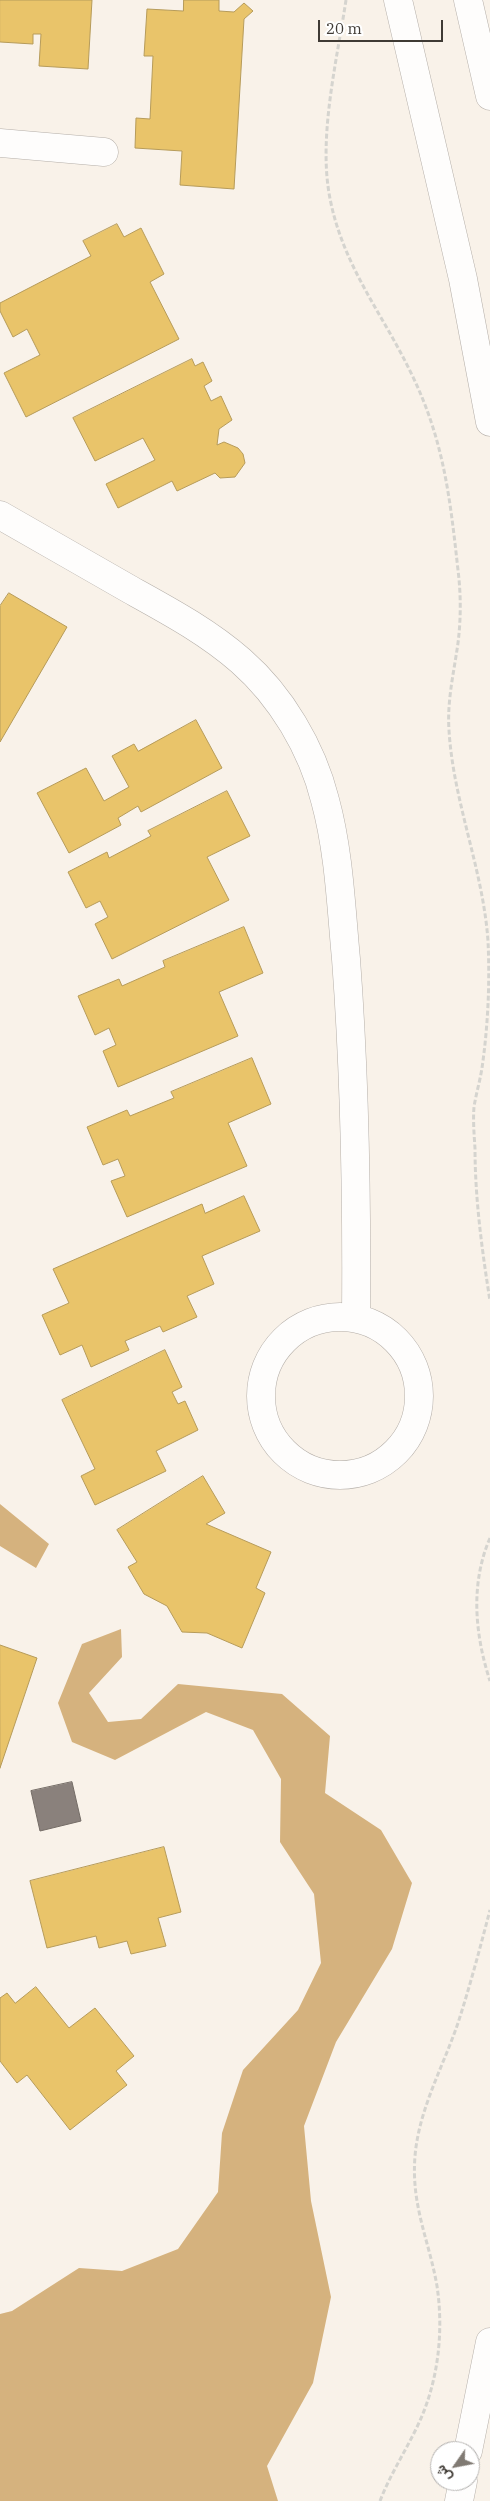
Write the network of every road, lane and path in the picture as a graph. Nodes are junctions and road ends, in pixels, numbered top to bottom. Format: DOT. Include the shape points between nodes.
graph roads {
  1 [pos="346,0"];
  2 [pos="398,0"];
  3 [pos="468,0"];
  4 [pos="490,96"];
  5 [pos="0,143"];
  6 [pos="104,152"];
  7 [pos="490,422"];
  8 [pos="0,515"];
  9 [pos="490,1301"];
  10 [pos="356,1318"];
  11 [pos="490,1538"];
  12 [pos="490,1681"];
  13 [pos="490,1910"];
  14 [pos="490,2342"];
  15 [pos="470,2441"];
  16 [pos="380,2501"];
  1 -- 9 [label="path" via="327,125 325,158 328,190 346,254 412,375 436,435 445,466 458,572 460,619 450,685 449,728 453,769 474,852 488,937 487,1024 474,1109 480,1239"];
  2 -- 7 [label="street" via="463,280"];
  3 -- 4 [label="street"];
  5 -- 6 [label="street"];
  8 -- 10 [label="street" via="173,614 242,662 270,692 312,761 325,799 333,839 349,1003 355,1109"];
  10 -- 10 [label="street" via="334,1316 312,1321 292,1332 276,1348 265,1368 262,1406 270,1434 284,1452 303,1466 324,1474 346,1475 369,1470 388,1460 404,1444 415,1424 420,1401 418,1378 410,1357 397,1339 378,1326"];
  11 -- 12 [label="path" via="481,1570 477,1627 481,1655"];
  13 -- 16 [label="path" via="458,2022 421,2124 415,2156 420,2221 437,2287 440,2323 436,2367 431,2393 417,2427"];
  14 -- 15 [label="street"];
}
